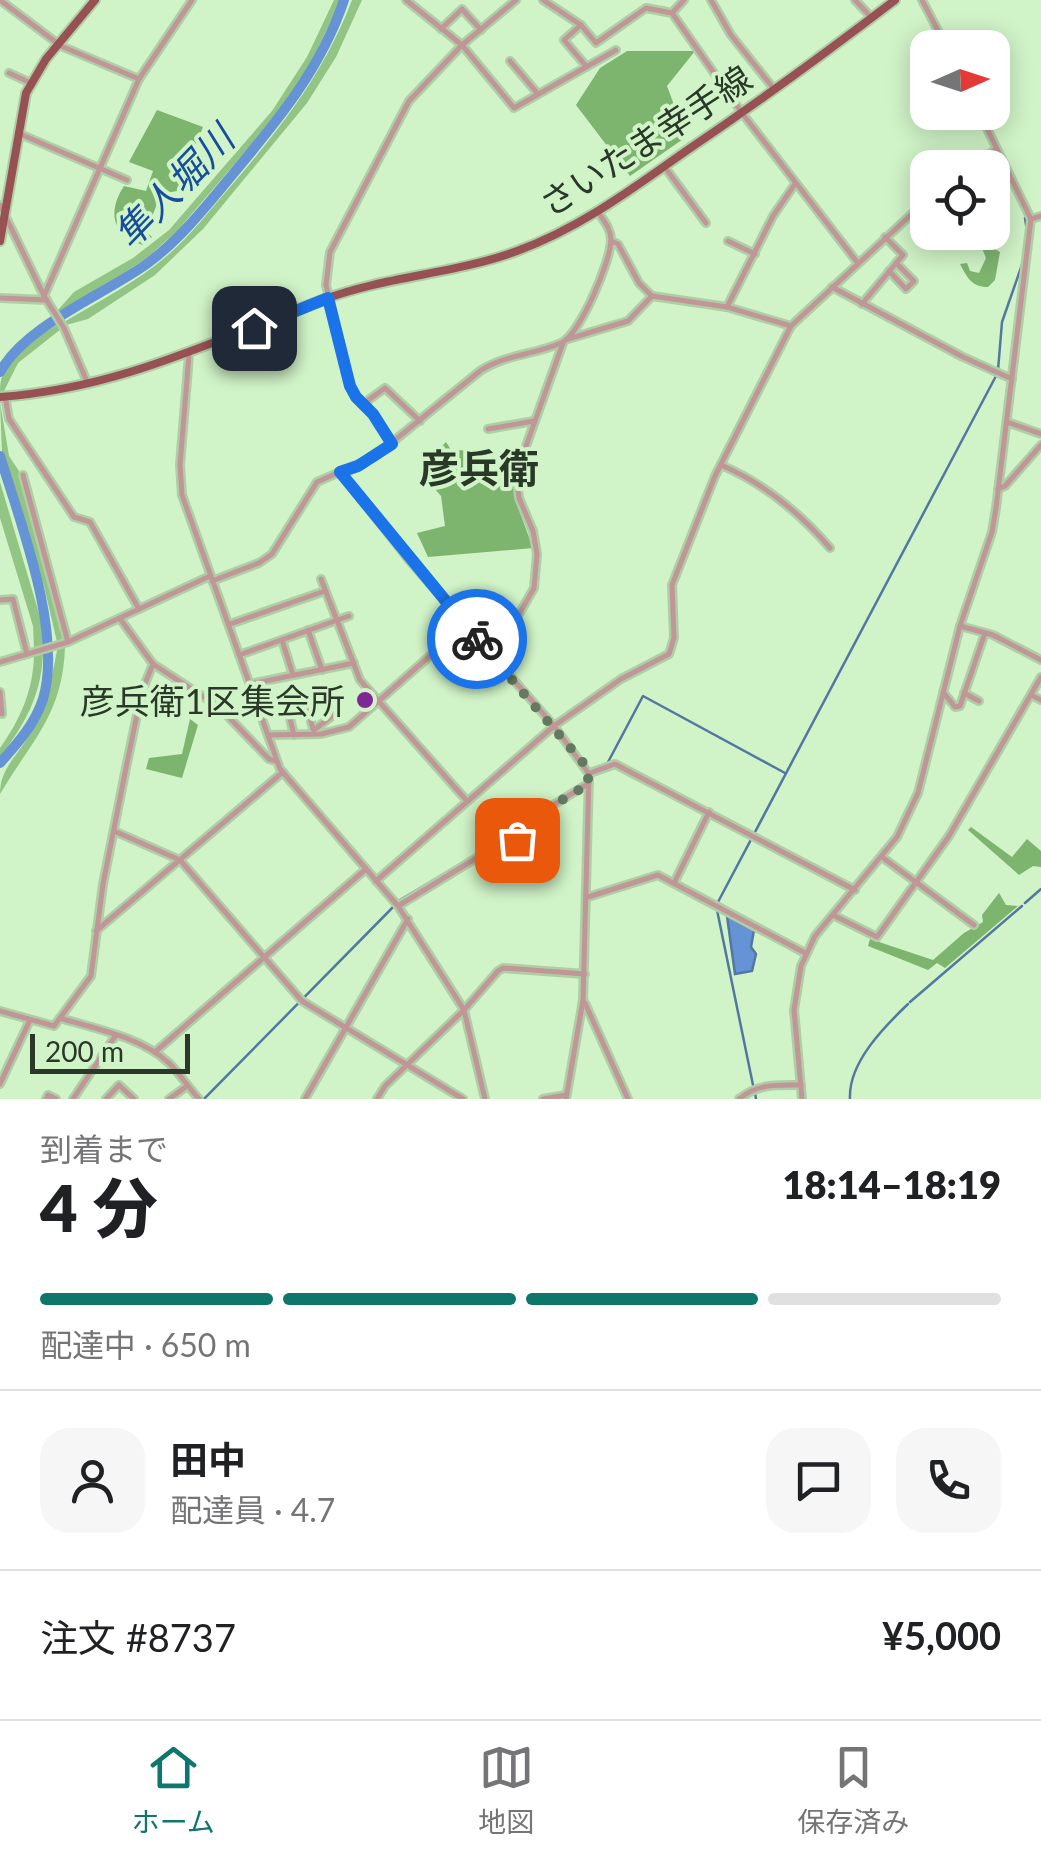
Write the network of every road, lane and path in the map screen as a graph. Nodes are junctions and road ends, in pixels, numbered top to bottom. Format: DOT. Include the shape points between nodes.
graph roads {
  1 [pos="0,0"];
  2 [pos="95,0"];
  3 [pos="192,0"];
  4 [pos="406,0"];
  5 [pos="516,0"];
  6 [pos="543,0"];
  7 [pos="645,0"];
  8 [pos="684,0"];
  9 [pos="712,0"];
  10 [pos="855,0"];
  11 [pos="896,0"];
  12 [pos="922,0"];
  13 [pos="650,8"];
  14 [pos="672,14"];
  15 [pos="872,18"];
  16 [pos="581,25"];
  17 [pos="441,29"];
  18 [pos="482,30"];
  19 [pos="938,30"];
  20 [pos="596,43"];
  21 [pos="58,44"];
  22 [pos="462,45"];
  23 [pos="616,50"];
  24 [pos="604,56"];
  25 [pos="510,61"];
  26 [pos="586,66"];
  27 [pos="8,73"];
  28 [pos="139,79"];
  29 [pos="31,82"];
  30 [pos="774,88"];
  31 [pos="538,94"];
  32 [pos="742,113"];
  33 [pos="987,130"];
  34 [pos="17,132"];
  35 [pos="996,150"];
  36 [pos="664,166"];
  37 [pos="100,170"];
  38 [pos="1010,177"];
  39 [pos="126,180"];
  40 [pos="796,184"];
  41 [pos="0,205"];
  42 [pos="598,212"];
  43 [pos="910,216"];
  44 [pos="1041,216"];
  45 [pos="1032,220"];
  46 [pos="2,222"];
  47 [pos="706,223"];
  48 [pos="886,238"];
  49 [pos="0,241"];
  50 [pos="611,241"];
  51 [pos="728,241"];
  52 [pos="754,254"];
  53 [pos="858,262"];
  54 [pos="896,263"];
  55 [pos="889,271"];
  56 [pos="831,286"];
  57 [pos="652,296"];
  58 [pos="0,298"];
  59 [pos="46,298"];
  60 [pos="328,298"];
  61 [pos="862,304"];
  62 [pos="727,307"];
  63 [pos="791,326"];
  64 [pos="566,341"];
  65 [pos="189,354"];
  66 [pos="1012,379"];
  67 [pos="88,384"];
  68 [pos="2,396"];
  69 [pos="363,404"];
  70 [pos="420,420"];
  71 [pos="535,420"];
  72 [pos="1007,422"];
  73 [pos="488,429"];
  74 [pos="1041,434"];
  75 [pos="392,444"];
  76 [pos="1041,445"];
  77 [pos="721,465"];
  78 [pos="340,472"];
  79 [pos="22,474"];
  80 [pos="998,489"];
  81 [pos="830,548"];
  82 [pos="211,578"];
  83 [pos="321,580"];
  84 [pos="325,591"];
  85 [pos="0,600"];
  86 [pos="139,611"];
  87 [pos="350,616"];
  88 [pos="121,620"];
  89 [pos="337,620"];
  90 [pos="230,624"];
  91 [pos="465,625"];
  92 [pos="960,626"];
  93 [pos="308,630"];
  94 [pos="985,632"];
  95 [pos="282,640"];
  96 [pos="68,642"];
  97 [pos="29,654"];
  98 [pos="239,655"];
  99 [pos="494,658"];
  100 [pos="1041,660"];
  101 [pos="0,662"];
  102 [pos="354,663"];
  103 [pos="153,664"];
  104 [pos="322,670"];
  105 [pos="293,676"];
  106 [pos="1041,677"];
  107 [pos="250,684"];
  108 [pos="0,692"];
  109 [pos="944,692"];
  110 [pos="964,693"];
  111 [pos="1032,695"];
  112 [pos="305,698"];
  113 [pos="1041,700"];
  114 [pos="979,701"];
  115 [pos="286,702"];
  116 [pos="379,702"];
  117 [pos="259,707"];
  118 [pos="2,714"];
  119 [pos="554,726"];
  120 [pos="314,732"];
  121 [pos="269,735"];
  122 [pos="294,735"];
  123 [pos="276,761"];
  124 [pos="283,772"];
  125 [pos="589,774"];
  126 [pos="589,784"];
  127 [pos="467,802"];
  128 [pos="709,812"];
  129 [pos="114,831"];
  130 [pos="882,857"];
  131 [pos="180,860"];
  132 [pos="366,869"];
  133 [pos="376,881"];
  134 [pos="919,883"];
  135 [pos="674,884"];
  136 [pos="855,890"];
  137 [pos="588,897"];
  138 [pos="398,906"];
  139 [pos="833,914"];
  140 [pos="408,920"];
  141 [pos="974,925"];
  142 [pos="96,931"];
  143 [pos="805,953"];
  144 [pos="265,957"];
  145 [pos="585,974"];
  146 [pos="584,1000"];
  147 [pos="464,1010"];
  148 [pos="0,1011"];
  149 [pos="60,1018"];
  150 [pos="30,1020"];
  151 [pos="346,1028"];
  152 [pos="116,1035"];
  153 [pos="155,1052"];
  154 [pos="409,1064"];
  155 [pos="0,1084"];
  156 [pos="801,1085"];
  157 [pos="187,1086"];
  158 [pos="566,1097"];
  159 [pos="380,1098"];
  160 [pos="46,1099"];
  161 [pos="56,1099"];
  162 [pos="72,1099"];
  163 [pos="106,1099"];
  164 [pos="134,1099"];
  165 [pos="169,1099"];
  166 [pos="199,1099"];
  167 [pos="304,1099"];
  168 [pos="463,1099"];
  169 [pos="485,1099"];
  170 [pos="542,1099"];
  171 [pos="628,1099"];
  172 [pos="739,1099"];
  173 [pos="802,1099"];
  1 -- 21 [label="street"];
  2 -- 21 [label="main road"];
  3 -- 28 [label="street"];
  4 -- 17 [label="street"];
  5 -- 18 [label="street"];
  6 -- 16 [label="street"];
  7 -- 13 [label="street"];
  8 -- 14 [label="street"];
  9 -- 30 [label="street"];
  10 -- 15 [label="street"];
  11 -- 15 [label="main road, さいたま幸手線"];
  12 -- 19 [label="street"];
  13 -- 14 [label="street"];
  13 -- 20 [label="street"];
  14 -- 32 [label="street"];
  15 -- 30 [label="main road, さいたま幸手線"];
  16 -- 20 [label="street"];
  16 -- 26 [label="street" via="564,40"];
  17 -- 18 [label="street" via="462,9"];
  17 -- 22 [label="street"];
  18 -- 22 [label="street"];
  20 -- 24 [label="street"];
  21 -- 28 [label="street"];
  21 -- 29 [label="main road"];
  22 -- 31 [label="street" via="514,108"];
  22 -- 60 [label="street" via="409,100 390,134 330,252"];
  23 -- 24 [label="street"];
  24 -- 26 [label="street"];
  25 -- 31 [label="street"];
  26 -- 31 [label="street"];
  27 -- 29 [label="street"];
  28 -- 37 [label="street"];
  29 -- 34 [label="main road"];
  30 -- 32 [label="main road, さいたま幸手線"];
  32 -- 36 [label="main road, さいたま幸手線"];
  32 -- 40 [label="street"];
  33 -- 35 [label="street"];
  34 -- 37 [label="street"];
  34 -- 46 [label="main road"];
  36 -- 42 [label="main road, さいたま幸手線"];
  36 -- 47 [label="street"];
  37 -- 39 [label="street"];
  37 -- 59 [label="street"];
  38 -- 45 [label="street"];
  40 -- 52 [label="street"];
  40 -- 53 [label="street"];
  41 -- 46 [label="street"];
  42 -- 50 [label="street"];
  42 -- 60 [label="main road, さいたま幸手線" via="516,252"];
  43 -- 48 [label="street"];
  44 -- 45 [label="street"];
  45 -- 66 [label="street"];
  46 -- 49 [label="main road"];
  46 -- 59 [label="street"];
  48 -- 53 [label="street"];
  48 -- 54 [label="street" via="903,256"];
  50 -- 57 [label="street"];
  50 -- 64 [label="street"];
  51 -- 52 [label="street"];
  52 -- 62 [label="street"];
  53 -- 56 [label="street"];
  54 -- 55 [label="street"];
  54 -- 55 [label="street" via="914,281 906,289"];
  55 -- 61 [label="street"];
  56 -- 61 [label="street"];
  56 -- 63 [label="street"];
  57 -- 62 [label="street"];
  57 -- 64 [label="street" via="628,320"];
  58 -- 59 [label="street"];
  59 -- 67 [label="street"];
  60 -- 65 [label="main road, さいたま幸手線"];
  60 -- 69 [label="street" via="350,386"];
  61 -- 66 [label="street"];
  62 -- 63 [label="street"];
  63 -- 77 [label="street"];
  64 -- 70 [label="street" via="492,363"];
  64 -- 71 [label="street"];
  65 -- 67 [label="main road, さいたま幸手線"];
  65 -- 82 [label="street" via="181,482"];
  66 -- 72 [label="street"];
  67 -- 68 [label="main road, さいたま幸手線"];
  68 -- 86 [label="street" via="8,419 74,517 90,522"];
  69 -- 70 [label="street" via="386,388"];
  69 -- 75 [label="street"];
  70 -- 75 [label="street"];
  71 -- 73 [label="street"];
  71 -- 99 [label="street" via="516,474 538,571 522,614"];
  72 -- 74 [label="street"];
  72 -- 80 [label="street"];
  75 -- 78 [label="street"];
  76 -- 80 [label="street"];
  77 -- 81 [label="street" via="770,492"];
  77 -- 119 [label="street" via="672,584 673,648"];
  78 -- 82 [label="street" via="317,482 272,554"];
  78 -- 91 [label="street"];
  79 -- 96 [label="street"];
  80 -- 92 [label="street" via="992,532"];
  82 -- 86 [label="street"];
  82 -- 90 [label="street"];
  83 -- 84 [label="street"];
  84 -- 89 [label="street"];
  84 -- 90 [label="street"];
  85 -- 97 [label="street" via="13,600"];
  86 -- 88 [label="street"];
  87 -- 89 [label="street"];
  88 -- 96 [label="street"];
  88 -- 103 [label="street"];
  89 -- 93 [label="street"];
  89 -- 102 [label="street"];
  90 -- 98 [label="street"];
  91 -- 99 [label="street"];
  91 -- 116 [label="street"];
  92 -- 94 [label="street"];
  92 -- 109 [label="street"];
  93 -- 95 [label="street"];
  93 -- 104 [label="street"];
  94 -- 100 [label="street"];
  94 -- 110 [label="street"];
  95 -- 98 [label="street"];
  95 -- 105 [label="street"];
  96 -- 97 [label="street"];
  97 -- 101 [label="street"];
  98 -- 107 [label="street"];
  99 -- 119 [label="street"];
  102 -- 104 [label="street"];
  102 -- 116 [label="street"];
  103 -- 123 [label="street" via="219,706"];
  103 -- 129 [label="street"];
  104 -- 105 [label="street"];
  105 -- 107 [label="street"];
  106 -- 111 [label="street"];
  107 -- 117 [label="street"];
  108 -- 118 [label="street"];
  109 -- 110 [label="street" via="955,707"];
  109 -- 130 [label="street" via="918,793"];
  110 -- 114 [label="street"];
  111 -- 113 [label="street"];
  111 -- 134 [label="street"];
  112 -- 115 [label="street"];
  112 -- 120 [label="street"];
  112 -- 120 [label="street" via="327,694 337,712"];
  115 -- 117 [label="street"];
  115 -- 122 [label="street"];
  116 -- 120 [label="street" via="349,727"];
  116 -- 127 [label="street"];
  117 -- 121 [label="street"];
  119 -- 125 [label="street"];
  119 -- 127 [label="street"];
  120 -- 122 [label="street"];
  121 -- 122 [label="street"];
  121 -- 123 [label="street"];
  123 -- 124 [label="street"];
  124 -- 131 [label="street"];
  124 -- 132 [label="street"];
  125 -- 126 [label="street"];
  125 -- 128 [label="street" via="616,764"];
  126 -- 137 [label="street"];
  126 -- 138 [label="street" via="550,807 517,840"];
  127 -- 133 [label="street"];
  128 -- 135 [label="street"];
  128 -- 136 [label="street"];
  129 -- 131 [label="street"];
  129 -- 142 [label="street"];
  130 -- 134 [label="street"];
  130 -- 136 [label="street"];
  131 -- 142 [label="street"];
  131 -- 144 [label="street"];
  132 -- 133 [label="street"];
  132 -- 144 [label="street"];
  133 -- 138 [label="street"];
  134 -- 139 [label="street" via="876,937"];
  134 -- 141 [label="street"];
  135 -- 137 [label="street" via="658,875"];
  135 -- 143 [label="street"];
  136 -- 139 [label="street"];
  137 -- 145 [label="street"];
  138 -- 140 [label="street"];
  139 -- 143 [label="street"];
  140 -- 147 [label="street"];
  140 -- 151 [label="street"];
  142 -- 149 [label="street" via="90,976"];
  143 -- 156 [label="street" via="794,996"];
  144 -- 151 [label="street" via="302,1002"];
  144 -- 153 [label="street"];
  145 -- 146 [label="street"];
  145 -- 147 [label="street" via="503,968"];
  146 -- 158 [label="street"];
  146 -- 171 [label="street"];
  147 -- 154 [label="street"];
  147 -- 169 [label="street"];
  148 -- 150 [label="street"];
  149 -- 150 [label="street" via="54,1026"];
  149 -- 152 [label="street"];
  150 -- 155 [label="street"];
  151 -- 154 [label="street"];
  151 -- 167 [label="street"];
  152 -- 153 [label="street"];
  152 -- 162 [label="street"];
  153 -- 157 [label="street"];
  154 -- 159 [label="street"];
  154 -- 168 [label="street"];
  156 -- 172 [label="street" via="768,1084"];
  156 -- 173 [label="street"];
  157 -- 165 [label="street"];
  157 -- 166 [label="street"];
  158 -- 170 [label="street"];
  160 -- 161 [label="street"];
  163 -- 164 [label="street" via="119,1085"];
}
